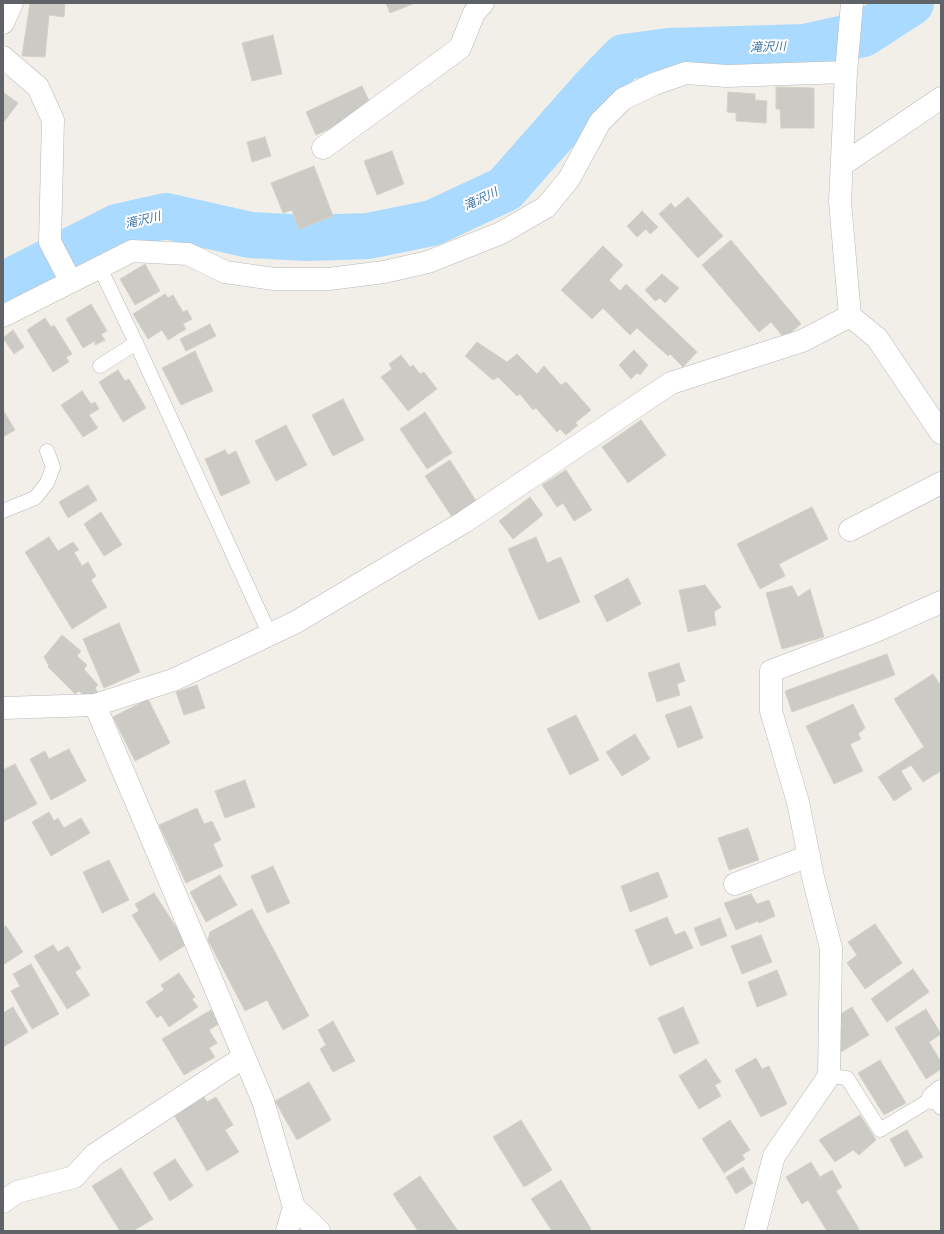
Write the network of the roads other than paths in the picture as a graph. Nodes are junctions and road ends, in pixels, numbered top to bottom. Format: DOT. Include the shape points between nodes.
graph roads {
  1 [pos="12,3"];
  2 [pos="483,3"];
  3 [pos="852,4"];
  4 [pos="3,22"];
  5 [pos="3,57"];
  6 [pos="847,66"];
  7 [pos="941,98"];
  8 [pos="323,148"];
  9 [pos="842,165"];
  10 [pos="100,268"];
  11 [pos="71,282"];
  12 [pos="3,316"];
  13 [pos="850,316"];
  14 [pos="136,343"];
  15 [pos="100,366"];
  16 [pos="941,433"];
  17 [pos="47,451"];
  18 [pos="941,483"];
  19 [pos="3,511"];
  20 [pos="850,530"];
  21 [pos="941,602"];
  22 [pos="270,635"];
  23 [pos="95,706"];
  24 [pos="3,708"];
  25 [pos="809,856"];
  26 [pos="735,884"];
  27 [pos="244,1056"];
  28 [pos="829,1076"];
  29 [pos="938,1099"];
  30 [pos="3,1202"];
  31 [pos="294,1208"];
  32 [pos="287,1231"];
  33 [pos="319,1231"];
  34 [pos="755,1231"];
  1 -- 4 [label="street"];
  2 -- 8 [label="street" via="474,13 460,48"];
  3 -- 6 [label="street"];
  5 -- 11 [label="street" via="38,87 53,120 50,242"];
  6 -- 9 [label="street"];
  6 -- 10 [label="street" via="727,76 686,73 654,84 623,99 600,122 569,179 546,207 502,233 428,262 384,272 329,279 274,279 225,272 188,254 132,251"];
  7 -- 9 [label="street"];
  9 -- 13 [label="street" via="840,202"];
  10 -- 11 [label="street"];
  10 -- 14 [label="lane"];
  11 -- 12 [label="street"];
  13 -- 16 [label="street" via="877,338"];
  13 -- 22 [label="street" via="802,341 671,383 464,522"];
  14 -- 15 [label="lane"];
  14 -- 22 [label="lane"];
  17 -- 19 [label="lane" via="53,467 47,483 35,498"];
  18 -- 20 [label="street"];
  21 -- 25 [label="street" via="876,631 771,670 771,711 798,802"];
  22 -- 23 [label="street" via="173,680"];
  23 -- 24 [label="street"];
  23 -- 27 [label="street"];
  25 -- 26 [label="street"];
  25 -- 28 [label="street" via="831,948"];
  27 -- 30 [label="street" via="94,1155 74,1178 17,1192"];
  27 -- 31 [label="street" via="263,1101"];
  28 -- 29 [label="lane" via="847,1078 880,1130"];
  28 -- 34 [label="street" via="774,1156"];
  31 -- 32 [label="street"];
  31 -- 33 [label="street"];
}
